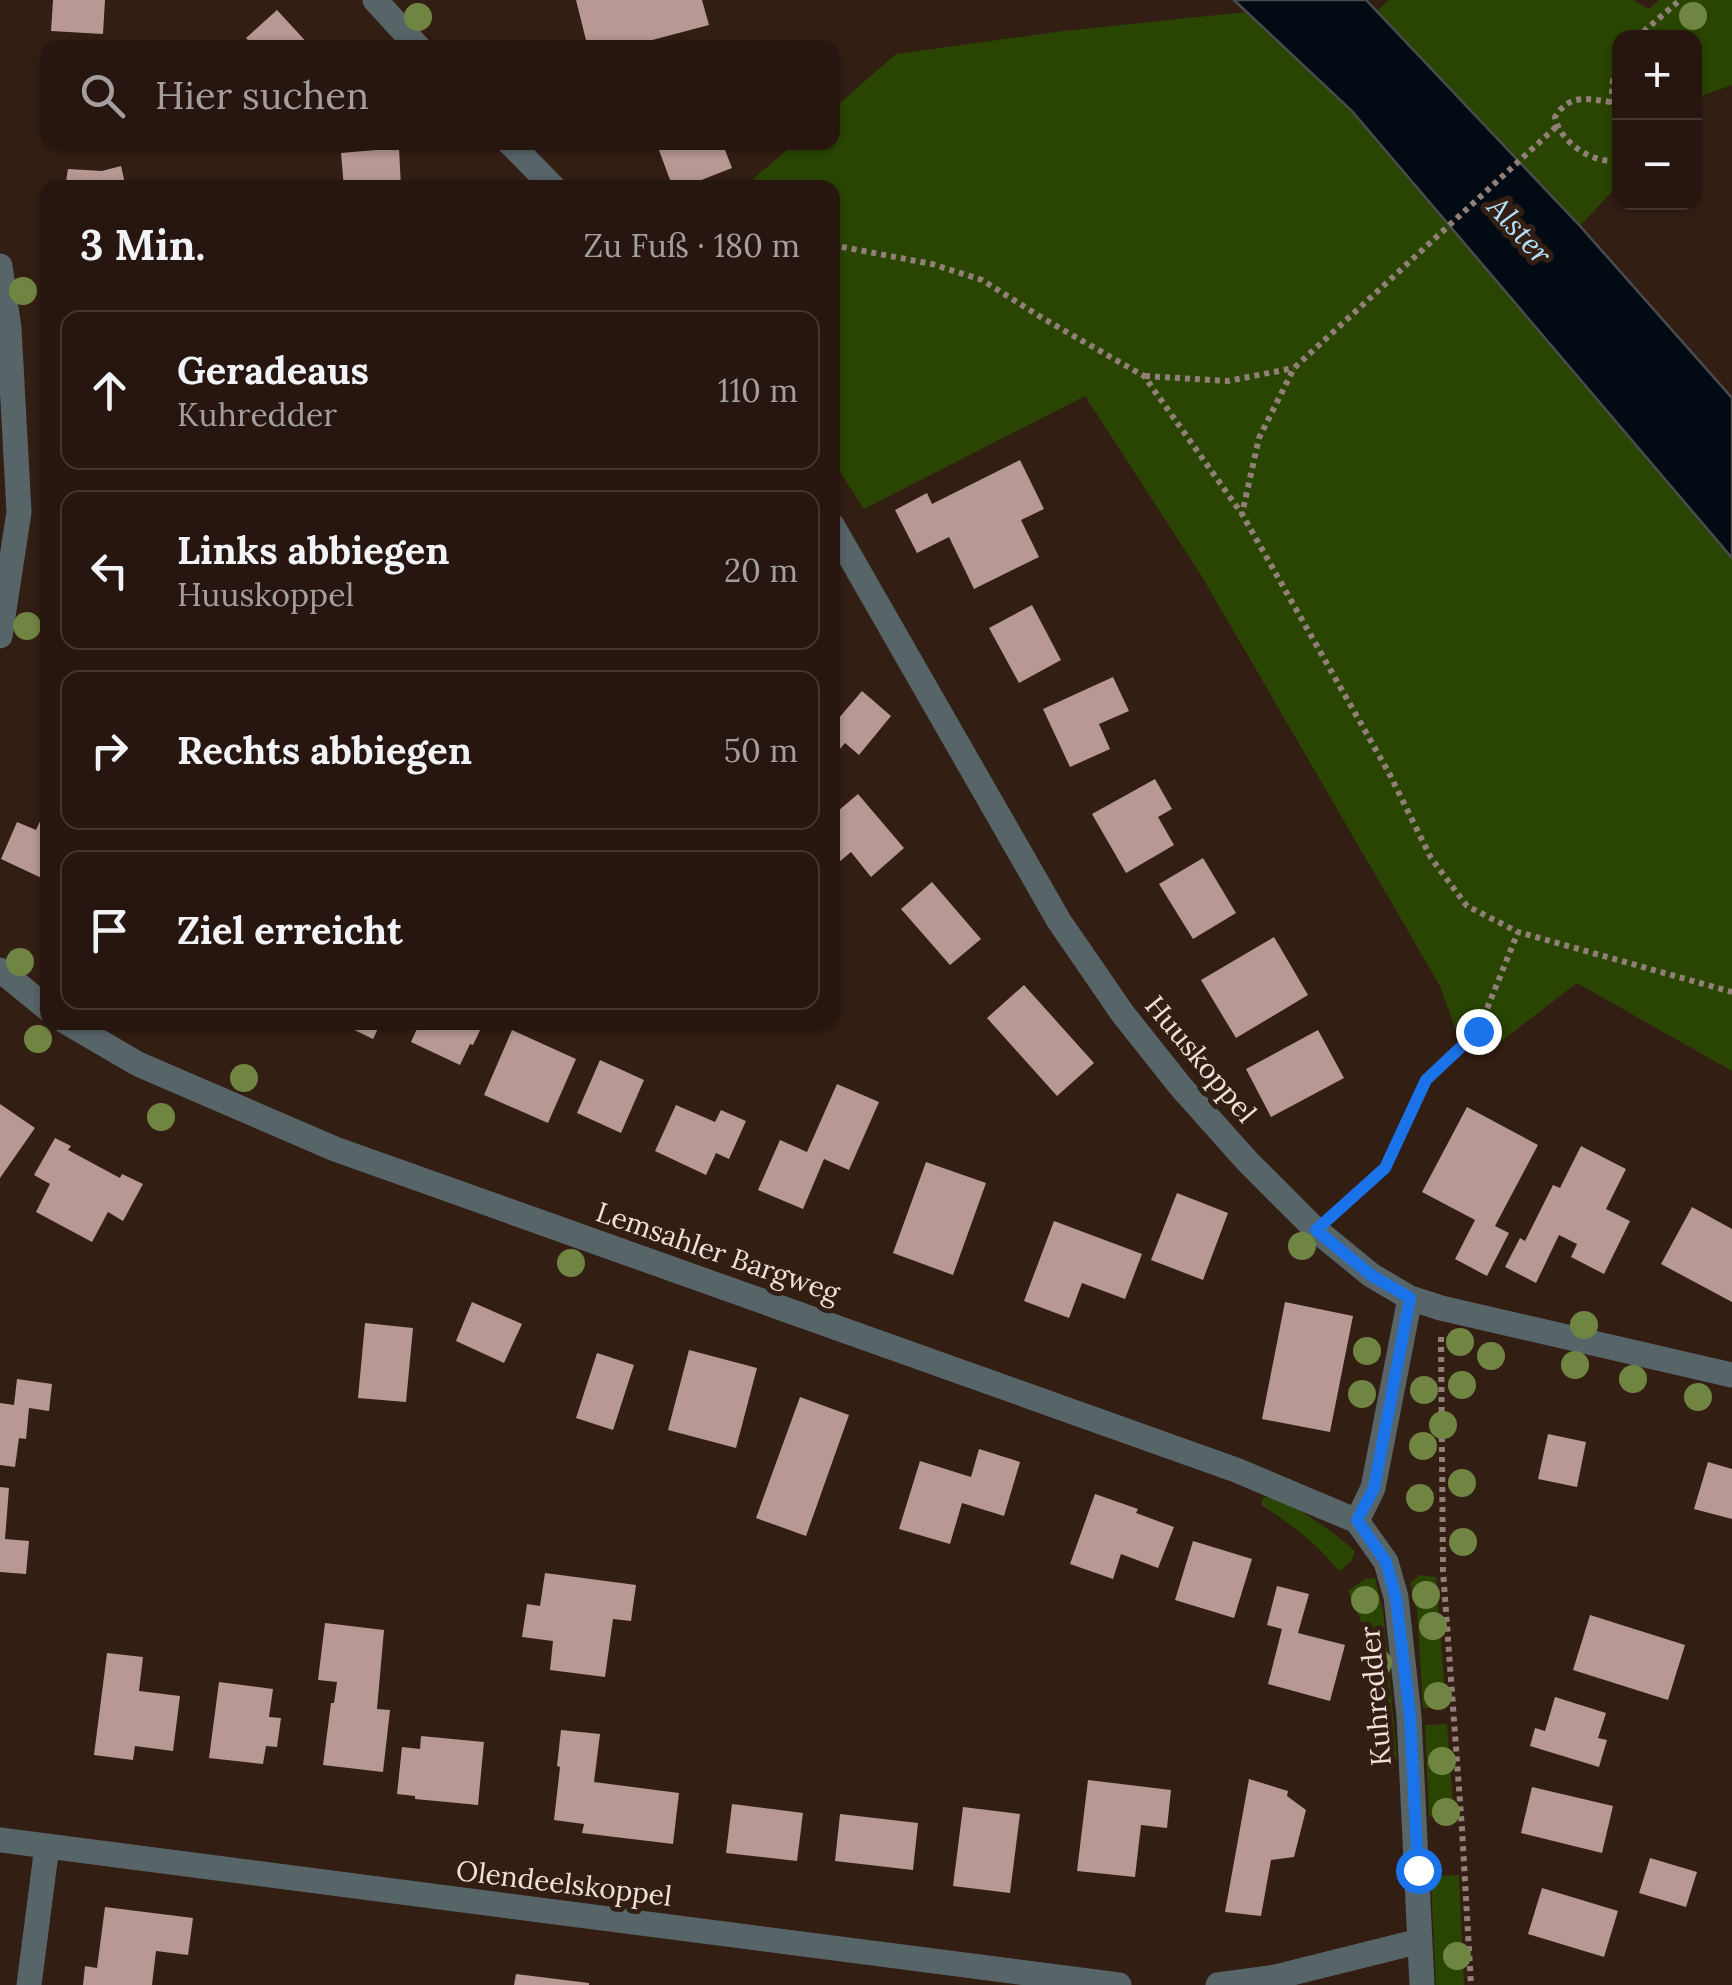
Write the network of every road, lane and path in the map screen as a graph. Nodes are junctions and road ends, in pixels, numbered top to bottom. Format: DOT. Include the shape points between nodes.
graph roads {
  1 [pos="375,0"];
  2 [pos="1680,0"];
  3 [pos="1645,30"];
  4 [pos="412,40"];
  5 [pos="1612,85"];
  6 [pos="1611,102"];
  7 [pos="1619,120"];
  8 [pos="1556,128"];
  9 [pos="517,150"];
  10 [pos="1612,162"];
  11 [pos="546,180"];
  12 [pos="840,247"];
  13 [pos="0,266"];
  14 [pos="1294,368"];
  15 [pos="1144,376"];
  16 [pos="1242,514"];
  17 [pos="840,539"];
  18 [pos="0,636"];
  19 [pos="1518,932"];
  20 [pos="0,970"];
  21 [pos="1732,992"];
  22 [pos="40,1003"];
  23 [pos="80,1030"];
  24 [pos="1316,1230"];
  25 [pos="1410,1298"];
  26 [pos="1441,1308"];
  27 [pos="1732,1375"];
  28 [pos="1357,1520"];
  29 [pos="0,1840"];
  30 [pos="47,1846"];
  31 [pos="1420,1941"];
  32 [pos="29,1985"];
  33 [pos="1119,1985"];
  34 [pos="1218,1985"];
  35 [pos="1422,1985"];
  36 [pos="1470,1985"];
  1 -- 4 [label="street"];
  2 -- 3 [label="path"];
  5 -- 6 [label="path"];
  6 -- 7 [label="path"];
  6 -- 8 [label="path" via="1566,103 1555,117"];
  8 -- 10 [label="path" via="1590,156"];
  8 -- 14 [label="path"];
  9 -- 11 [label="street"];
  12 -- 15 [label="path" via="982,280"];
  13 -- 18 [label="street" via="19,512"];
  14 -- 15 [label="path" via="1228,382"];
  14 -- 16 [label="path" via="1260,438"];
  15 -- 16 [label="path"];
  16 -- 19 [label="path" via="1431,858 1468,906"];
  17 -- 24 [label="street, Huuskoppel" via="1059,920 1112,999 1248,1162"];
  19 -- 21 [label="path"];
  19 -- 24 [label="path" via="1478,1031 1426,1080 1385,1168"];
  20 -- 22 [label="street"];
  23 -- 28 [label="street, Lemsahler Bargweg" via="138,1064 335,1149 1218,1463"];
  24 -- 25 [label="street, Huuskoppel"];
  25 -- 26 [label="street, Huuskoppel"];
  25 -- 28 [label="street" via="1374,1488"];
  26 -- 27 [label="street, Huuskoppel"];
  26 -- 36 [label="path" via="1443,1570"];
  28 -- 31 [label="street, Kuhredder" via="1386,1562 1396,1598 1410,1716"];
  29 -- 30 [label="street, Olendeelskoppel"];
  30 -- 32 [label="street"];
  30 -- 33 [label="street, Olendeelskoppel"];
  31 -- 34 [label="street"];
  31 -- 35 [label="street, Kuhredder"];
}
